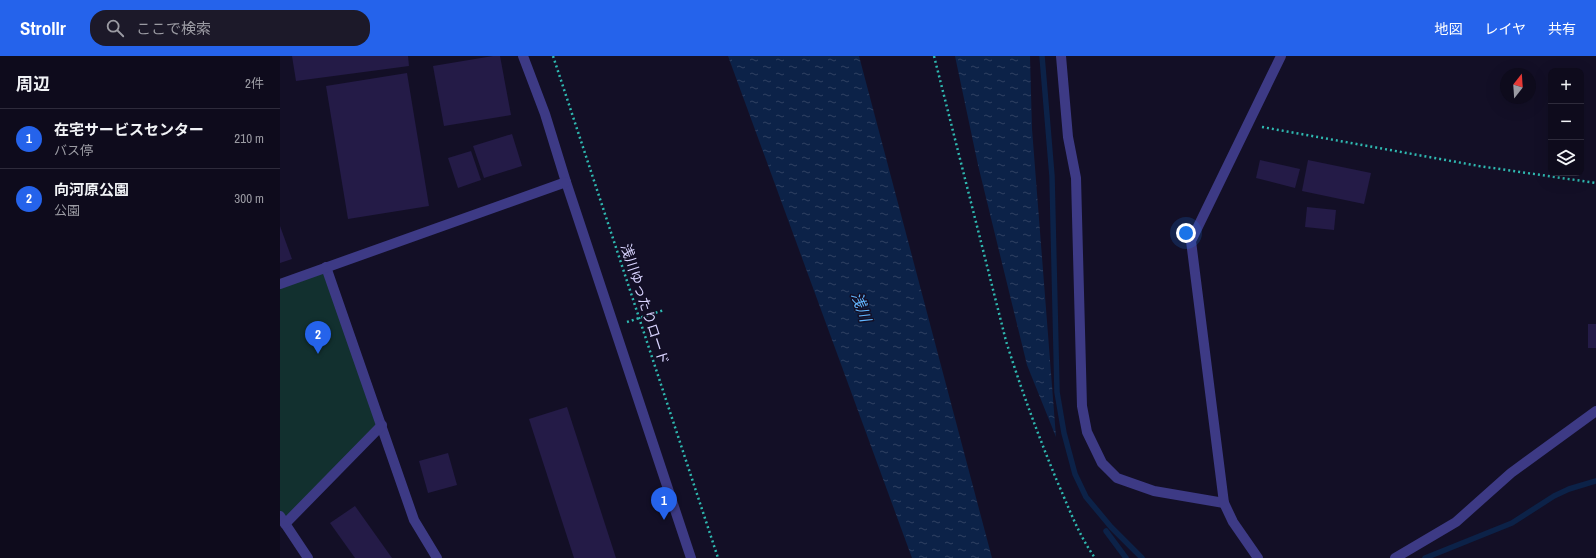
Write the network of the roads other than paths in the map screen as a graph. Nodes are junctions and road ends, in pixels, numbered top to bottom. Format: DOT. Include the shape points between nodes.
graph roads {
  1 [pos="523,56"];
  2 [pos="1061,56"];
  3 [pos="1281,56"];
  4 [pos="566,182"];
  5 [pos="326,267"];
  6 [pos="280,284"];
  7 [pos="1596,411"];
  8 [pos="382,425"];
  9 [pos="1224,503"];
  10 [pos="283,520"];
  11 [pos="308,558"];
  12 [pos="437,558"];
  13 [pos="691,558"];
  14 [pos="1258,558"];
  15 [pos="1396,558"];
  1 -- 4 [label="street" via="545,114"];
  2 -- 9 [label="street" via="1068,137 1076,178 1082,406 1087,432 1102,463 1117,478 1154,491"];
  3 -- 9 [label="street" via="1191,241"];
  4 -- 5 [label="street"];
  4 -- 13 [label="street"];
  5 -- 6 [label="street"];
  5 -- 8 [label="street"];
  7 -- 15 [label="street" via="1511,473 1456,522"];
  8 -- 10 [label="street"];
  8 -- 12 [label="street" via="414,520"];
  9 -- 14 [label="street"];
  10 -- 11 [label="street"];
}
